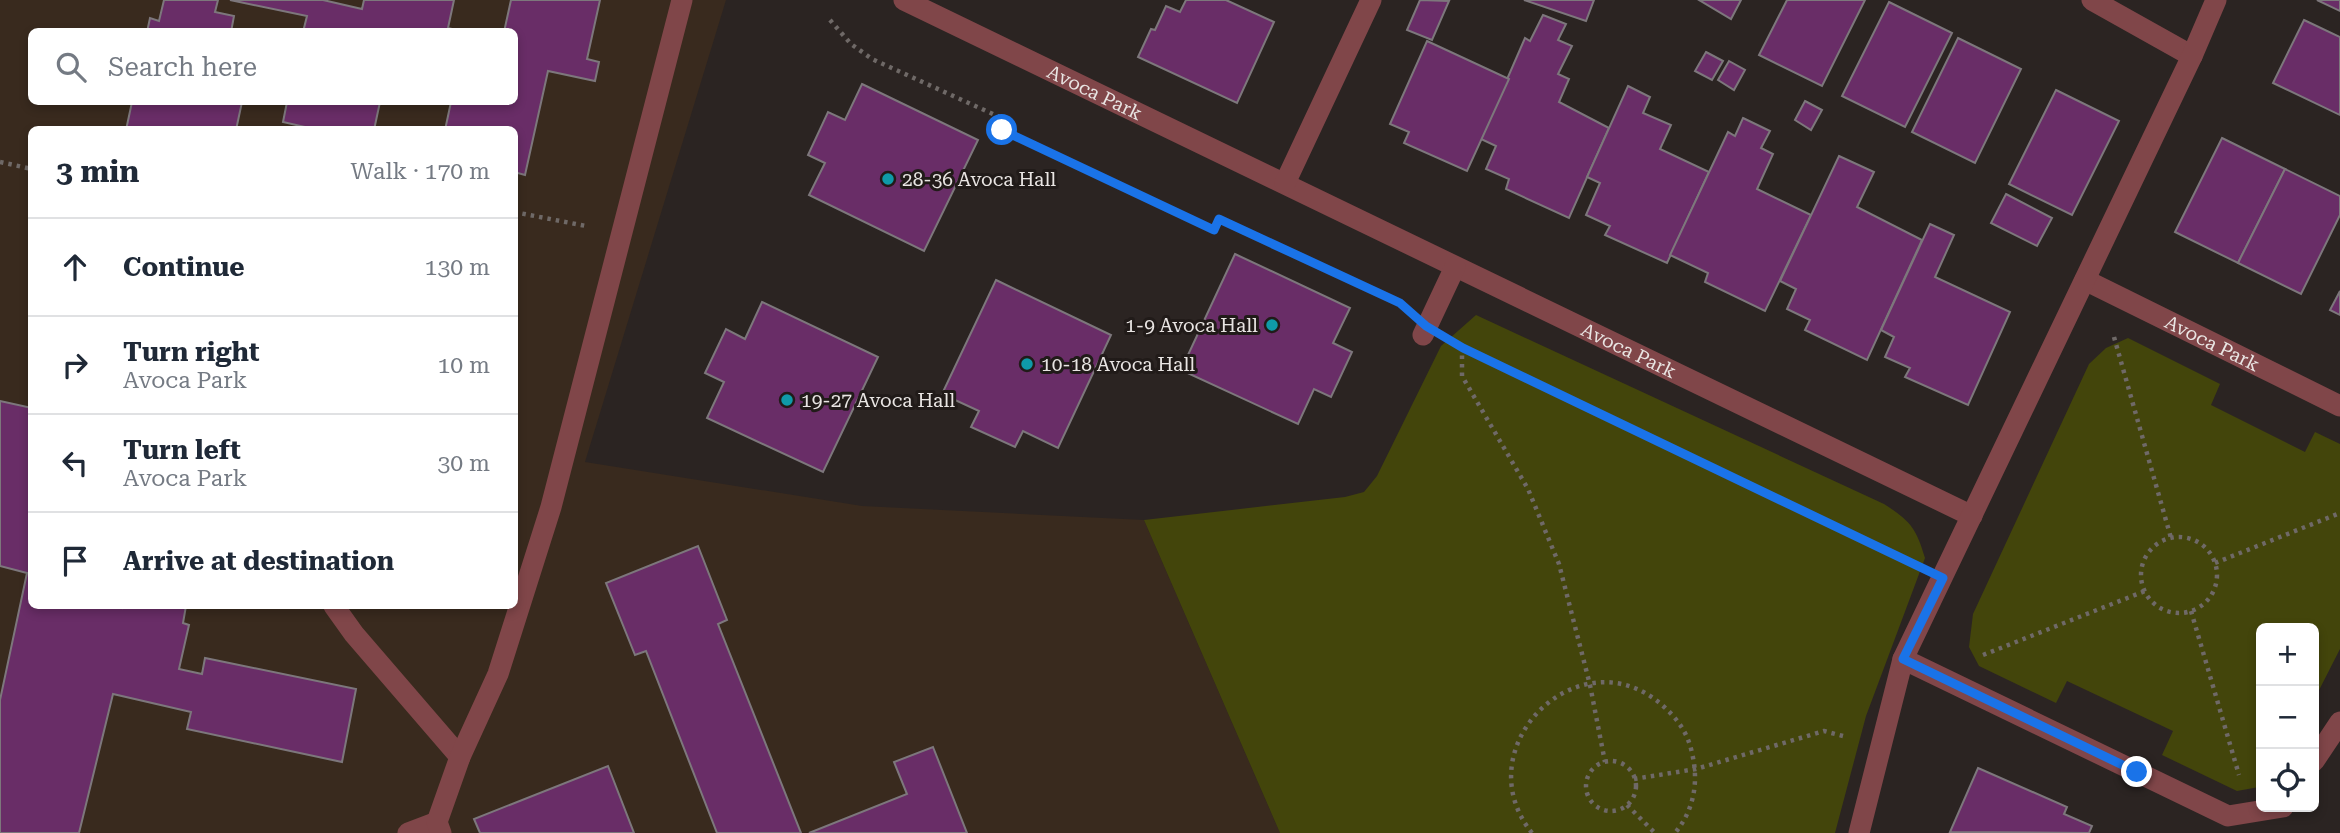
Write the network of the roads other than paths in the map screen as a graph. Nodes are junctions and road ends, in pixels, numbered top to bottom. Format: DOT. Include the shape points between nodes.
graph roads {
  1 [pos="682,0"];
  2 [pos="904,0"];
  3 [pos="1371,0"];
  4 [pos="2092,0"];
  5 [pos="2216,0"];
  6 [pos="2192,55"];
  7 [pos="1284,183"];
  8 [pos="1455,267"];
  9 [pos="2085,280"];
  10 [pos="1424,330"];
  11 [pos="2340,406"];
  12 [pos="1972,516"];
  13 [pos="336,609"];
  14 [pos="1903,659"];
  15 [pos="2340,722"];
  16 [pos="2319,754"];
  17 [pos="460,757"];
  18 [pos="2256,812"];
  19 [pos="439,828"];
  20 [pos="408,833"];
  21 [pos="1859,833"];
  1 -- 17 [label="street" via="551,507 498,674"];
  2 -- 7 [label="street, Avoca Park"];
  3 -- 7 [label="street"];
  4 -- 6 [label="street"];
  5 -- 6 [label="street"];
  6 -- 9 [label="street"];
  7 -- 8 [label="street, Avoca Park"];
  8 -- 10 [label="street"];
  8 -- 12 [label="street, Avoca Park"];
  9 -- 11 [label="street, Avoca Park"];
  9 -- 12 [label="street"];
  12 -- 14 [label="street"];
  13 -- 17 [label="street"];
  14 -- 18 [label="street" via="2228,816"];
  14 -- 21 [label="street"];
  15 -- 16 [label="street"];
  17 -- 19 [label="street"];
  19 -- 20 [label="street"];
}
